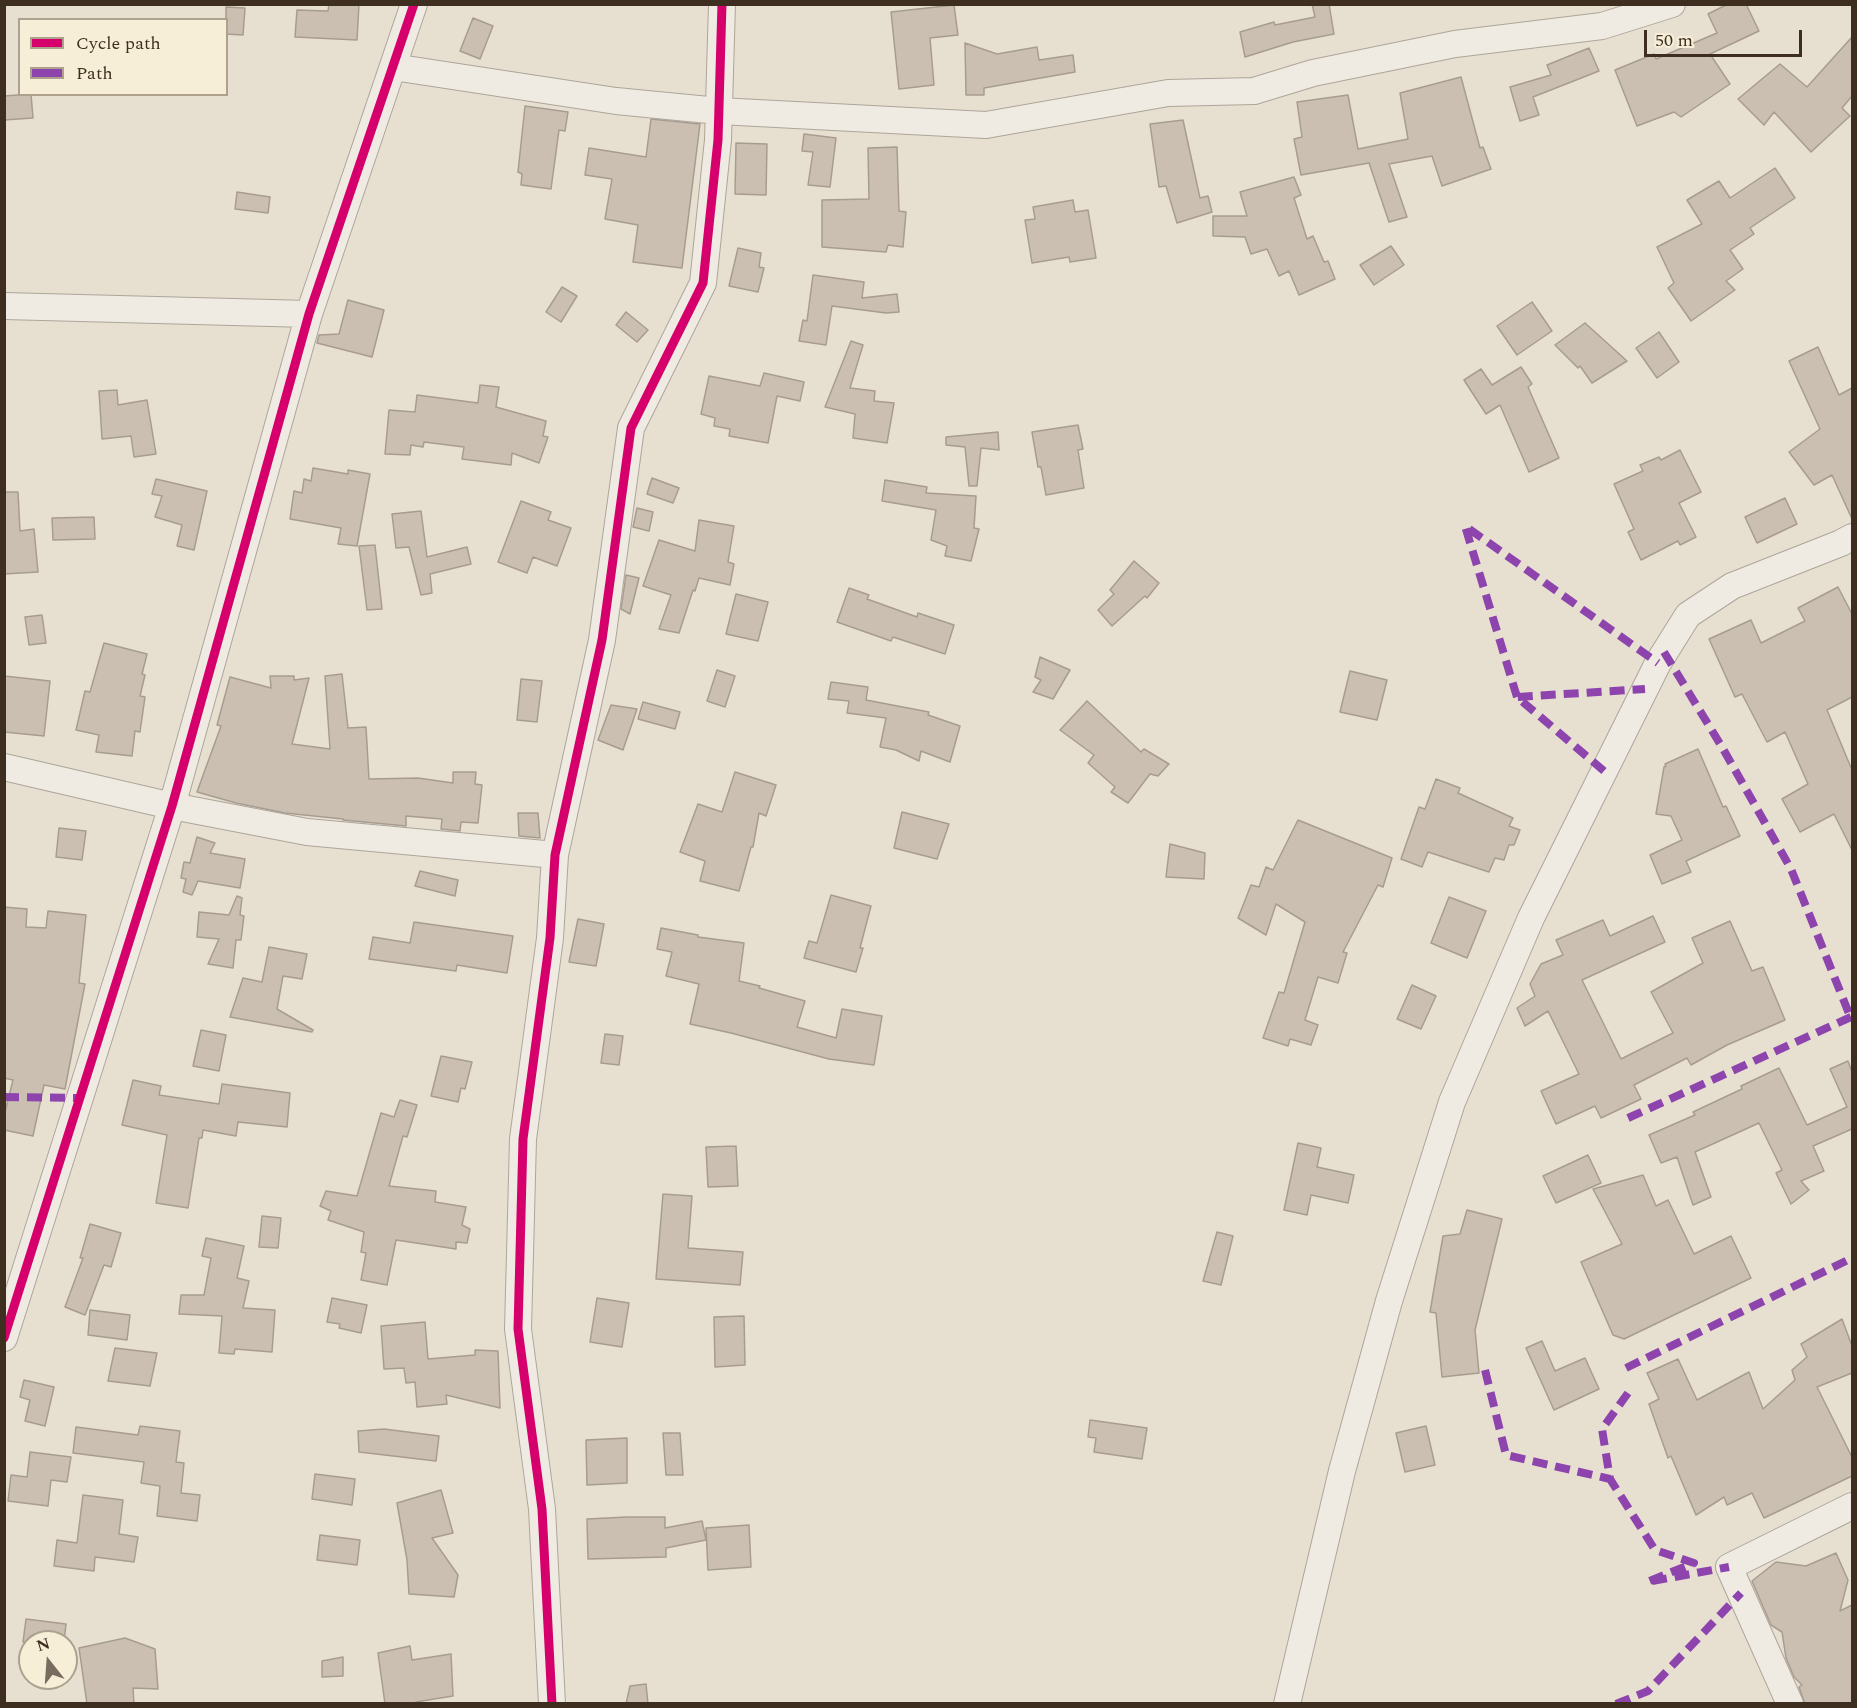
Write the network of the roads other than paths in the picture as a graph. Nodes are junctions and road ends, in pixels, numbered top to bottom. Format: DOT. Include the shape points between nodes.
graph roads {
  1 [pos="414,4"];
  2 [pos="722,4"];
  3 [pos="1672,4"];
  4 [pos="393,67"];
  5 [pos="719,111"];
  6 [pos="4,306"];
  7 [pos="309,314"];
  8 [pos="1849,548"];
  9 [pos="4,767"];
  10 [pos="172,806"];
  11 [pos="555,855"];
  12 [pos="4,1338"];
  13 [pos="1852,1506"];
  14 [pos="552,1704"];
  15 [pos="1287,1704"];
  16 [pos="1790,1704"];
  1 -- 4 [label="street"];
  2 -- 5 [label="street"];
  3 -- 5 [label="street" via="1602,26 1455,44 1313,73 1254,91 1168,93 986,125"];
  4 -- 5 [label="street" via="616,101"];
  4 -- 7 [label="street"];
  5 -- 11 [label="street" via="703,284 631,428 602,640"];
  6 -- 7 [label="street"];
  7 -- 10 [label="street"];
  8 -- 15 [label="street" via="1732,586 1688,615 1658,663 1531,918 1452,1102 1393,1290 1342,1471"];
  9 -- 10 [label="street"];
  10 -- 11 [label="street" via="307,832"];
  10 -- 12 [label="street"];
  11 -- 14 [label="street" via="550,938 523,1139 518,1329 542,1509"];
  13 -- 16 [label="street" via="1729,1567"];
}
